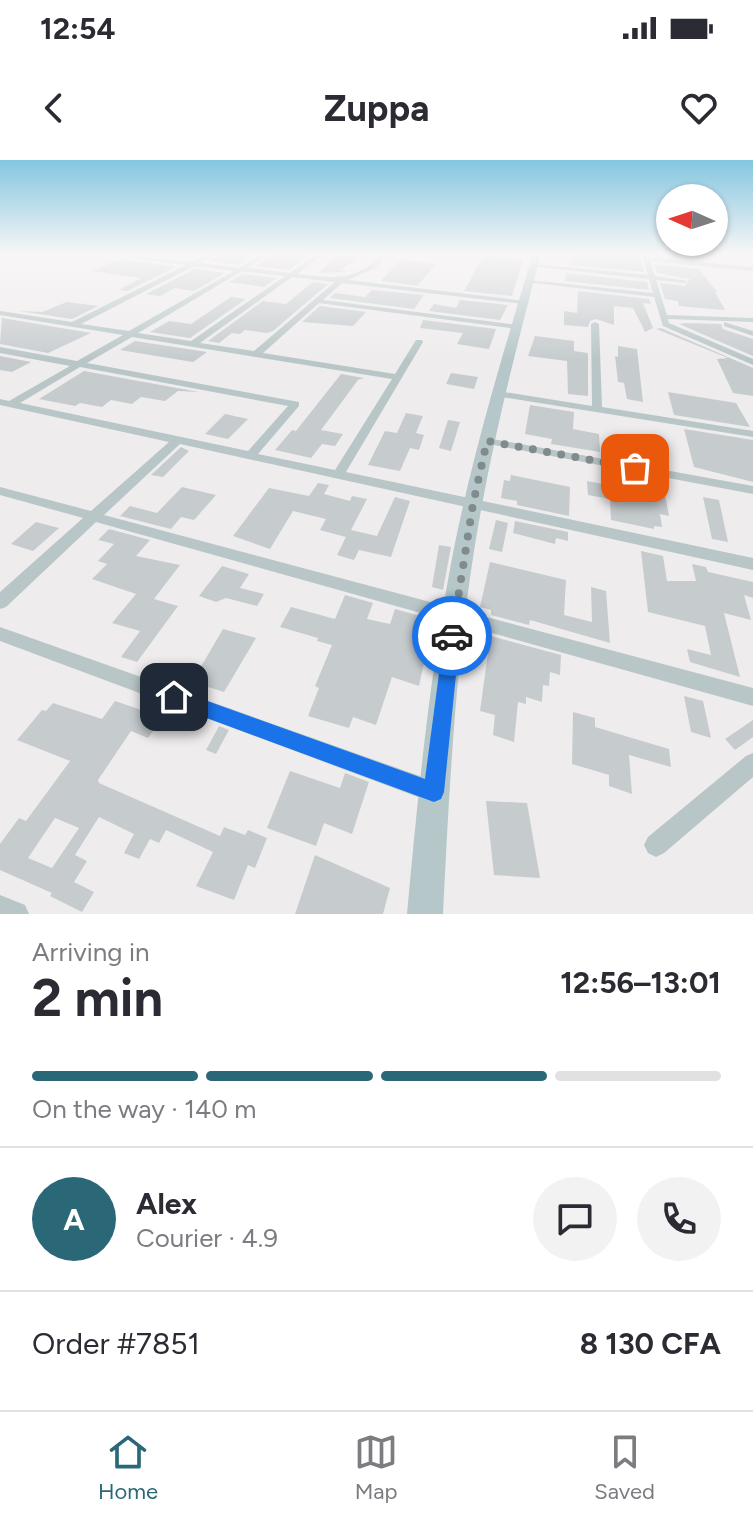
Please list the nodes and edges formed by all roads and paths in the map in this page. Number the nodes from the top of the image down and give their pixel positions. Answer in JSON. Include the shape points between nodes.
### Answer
{"nodes":[{"id":1,"x":143,"y":289,"type":"edge"},
{"id":2,"x":207,"y":289,"type":"edge"},
{"id":3,"x":271,"y":289,"type":"edge"},
{"id":4,"x":331,"y":289,"type":"edge"},
{"id":5,"x":527,"y":289,"type":"edge"},
{"id":6,"x":618,"y":289,"type":"edge"},
{"id":7,"x":655,"y":289,"type":"edge"},
{"id":8,"x":657,"y":295,"type":"junction"},
{"id":9,"x":317,"y":301,"type":"junction"},
{"id":10,"x":0,"y":313,"type":"edge"},
{"id":11,"x":664,"y":317,"type":"junction"},
{"id":12,"x":715,"y":319,"type":"junction"},
{"id":13,"x":753,"y":320,"type":"edge"},
{"id":14,"x":595,"y":324,"type":"dead end"},
{"id":15,"x":72,"y":325,"type":"junction"},
{"id":16,"x":517,"y":327,"type":"junction"},
{"id":17,"x":130,"y":334,"type":"junction"},
{"id":18,"x":753,"y":334,"type":"edge"},
{"id":19,"x":419,"y":342,"type":"dead end"},
{"id":20,"x":193,"y":344,"type":"junction"},
{"id":21,"x":0,"y":350,"type":"edge"},
{"id":22,"x":256,"y":354,"type":"junction"},
{"id":23,"x":753,"y":362,"type":"edge"},
{"id":24,"x":79,"y":364,"type":"junction"},
{"id":25,"x":398,"y":377,"type":"junction"},
{"id":26,"x":498,"y":394,"type":"junction"},
{"id":27,"x":6,"y":403,"type":"edge"},
{"id":28,"x":597,"y":410,"type":"junction"},
{"id":29,"x":753,"y":434,"type":"edge"},
{"id":30,"x":178,"y":440,"type":"junction"},
{"id":31,"x":487,"y":441,"type":"junction"},
{"id":32,"x":250,"y":456,"type":"junction"},
{"id":33,"x":338,"y":475,"type":"junction"},
{"id":34,"x":753,"y":490,"type":"edge"},
{"id":35,"x":0,"y":491,"type":"edge"},
{"id":36,"x":473,"y":504,"type":"junction"},
{"id":37,"x":94,"y":516,"type":"junction"},
{"id":38,"x":753,"y":564,"type":"edge"},
{"id":39,"x":0,"y":602,"type":"edge"},
{"id":40,"x":455,"y":615,"type":"junction"},
{"id":41,"x":0,"y":634,"type":"edge"},
{"id":42,"x":753,"y":697,"type":"edge"},
{"id":43,"x":753,"y":763,"type":"edge"},
{"id":44,"x":434,"y":792,"type":"junction"},
{"id":45,"x":656,"y":845,"type":"dead end"},
{"id":46,"x":0,"y":907,"type":"edge"},
{"id":47,"x":16,"y":914,"type":"edge"},
{"id":48,"x":425,"y":914,"type":"edge"}],
"edges":[{"from":1,"to":15,"type":"street"},
{"from":2,"to":17,"type":"street"},
{"from":3,"to":20,"type":"street"},
{"from":4,"to":9,"type":"street"},
{"from":5,"to":16,"type":"main road"},
{"from":6,"to":8,"type":"street"},
{"from":7,"to":8,"type":"street"},
{"from":8,"to":11,"type":"street"},
{"from":9,"to":16,"type":"street"},
{"from":9,"to":22,"type":"street"},
{"from":10,"to":15,"type":"street"},
{"from":11,"to":12,"type":"street"},
{"from":11,"to":23,"type":"street","via":[[666,324]]},
{"from":12,"to":13,"type":"street"},
{"from":12,"to":18,"type":"street"},
{"from":14,"to":28,"type":"street"},
{"from":15,"to":17,"type":"street"},
{"from":16,"to":26,"type":"main road"},
{"from":17,"to":20,"type":"street"},
{"from":17,"to":24,"type":"street"},
{"from":19,"to":25,"type":"street"},
{"from":20,"to":22,"type":"street"},
{"from":21,"to":24,"type":"street"},
{"from":22,"to":25,"type":"street"},
{"from":24,"to":27,"type":"street"},
{"from":24,"to":32,"type":"street","via":[[295,404]]},
{"from":25,"to":33,"type":"street"},
{"from":26,"to":28,"type":"street"},
{"from":26,"to":31,"type":"main road"},
{"from":27,"to":30,"type":"street"},
{"from":28,"to":29,"type":"street"},
{"from":30,"to":32,"type":"street"},
{"from":30,"to":37,"type":"street"},
{"from":31,"to":34,"type":"street"},
{"from":31,"to":36,"type":"main road"},
{"from":32,"to":33,"type":"street"},
{"from":33,"to":36,"type":"street"},
{"from":35,"to":37,"type":"street"},
{"from":36,"to":38,"type":"street"},
{"from":36,"to":40,"type":"main road"},
{"from":37,"to":39,"type":"street"},
{"from":37,"to":40,"type":"street"},
{"from":40,"to":42,"type":"street"},
{"from":40,"to":44,"type":"main road"},
{"from":41,"to":44,"type":"street"},
{"from":43,"to":45,"type":"street"},
{"from":44,"to":48,"type":"main road"},
{"from":46,"to":47,"type":"street"}]}
